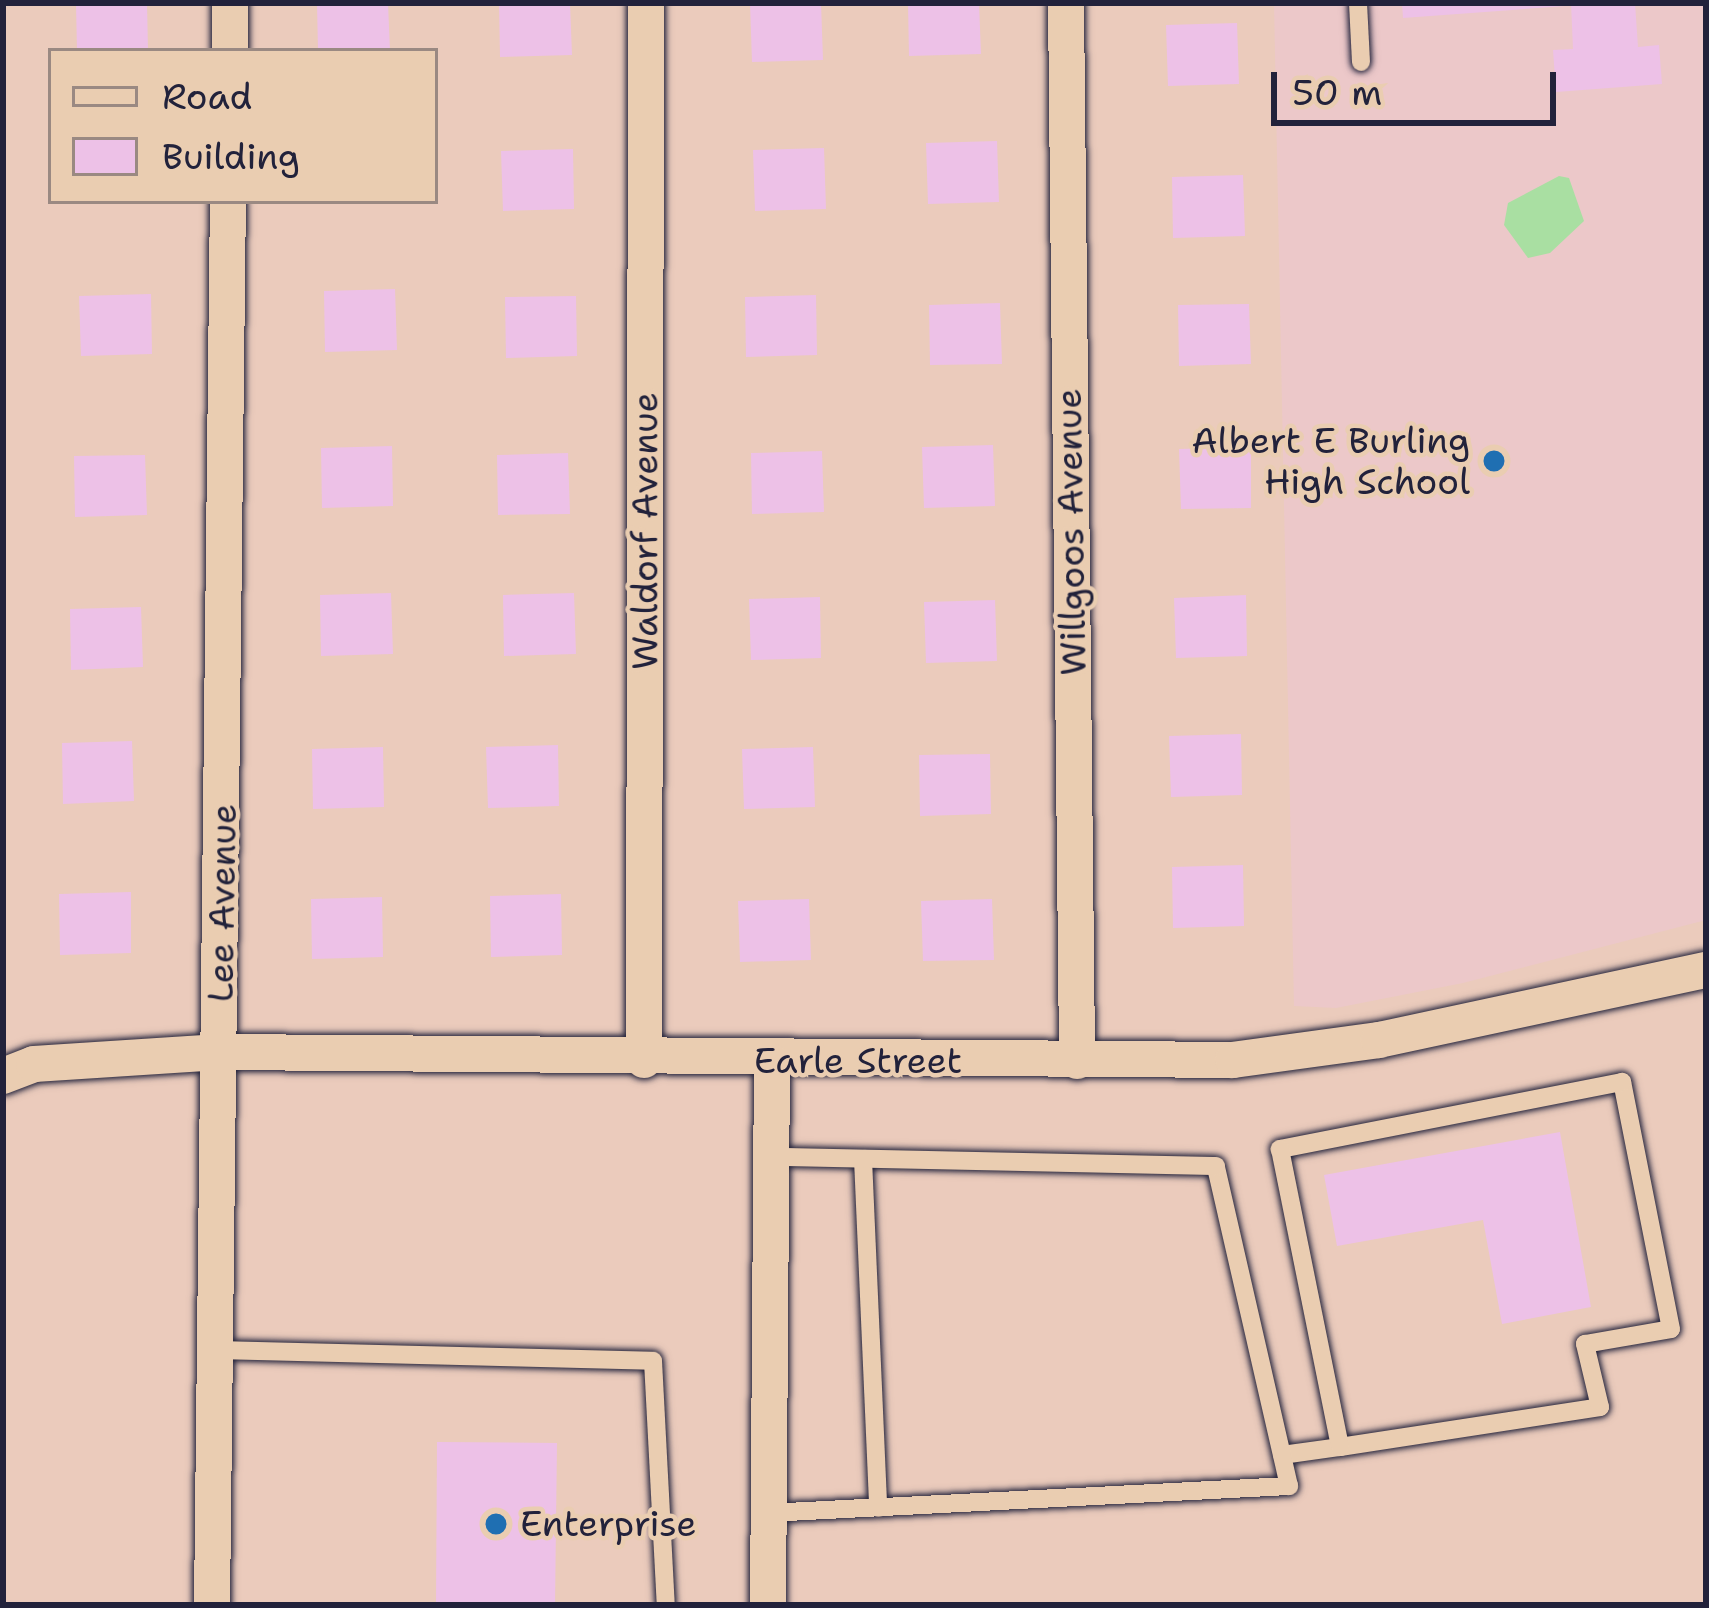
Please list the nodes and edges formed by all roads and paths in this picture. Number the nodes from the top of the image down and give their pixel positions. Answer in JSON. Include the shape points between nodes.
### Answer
{"nodes":[{"id":1,"x":230,"y":3,"type":"edge"},
{"id":2,"x":646,"y":3,"type":"edge"},
{"id":3,"x":1066,"y":3,"type":"edge"},
{"id":4,"x":1358,"y":3,"type":"edge"},
{"id":5,"x":230,"y":48,"type":"edge"},
{"id":6,"x":1361,"y":62,"type":"dead end"},
{"id":7,"x":228,"y":204,"type":"edge"},
{"id":8,"x":1706,"y":970,"type":"edge"},
{"id":9,"x":220,"y":1052,"type":"junction"},
{"id":10,"x":644,"y":1060,"type":"junction"},
{"id":11,"x":1077,"y":1060,"type":"junction"},
{"id":12,"x":772,"y":1062,"type":"junction"},
{"id":13,"x":3,"y":1076,"type":"edge"},
{"id":14,"x":771,"y":1157,"type":"junction"},
{"id":15,"x":862,"y":1159,"type":"junction"},
{"id":16,"x":216,"y":1350,"type":"junction"},
{"id":17,"x":1340,"y":1447,"type":"junction"},
{"id":18,"x":1282,"y":1455,"type":"junction"},
{"id":19,"x":878,"y":1508,"type":"junction"},
{"id":20,"x":768,"y":1514,"type":"junction"},
{"id":21,"x":212,"y":1605,"type":"edge"},
{"id":22,"x":666,"y":1605,"type":"edge"},
{"id":23,"x":768,"y":1605,"type":"edge"}],
"edges":[{"from":1,"to":5,"type":"street"},
{"from":2,"to":10,"type":"street","name":"Waldorf Avenue"},
{"from":3,"to":11,"type":"street","name":"Willgoos Avenue"},
{"from":4,"to":6,"type":"lane"},
{"from":7,"to":9,"type":"street","name":"Lee Avenue"},
{"from":8,"to":11,"type":"street","name":"Earle Street","via":[[1378,1040],[1233,1060]]},
{"from":9,"to":10,"type":"street","name":"Earle Street"},
{"from":9,"to":13,"type":"street","name":"Earle Street","via":[[34,1064]]},
{"from":9,"to":16,"type":"street","name":"Lee Avenue"},
{"from":10,"to":12,"type":"street","name":"Earle Street"},
{"from":11,"to":12,"type":"street","name":"Earle Street"},
{"from":12,"to":14,"type":"street"},
{"from":14,"to":15,"type":"lane"},
{"from":14,"to":20,"type":"street"},
{"from":15,"to":18,"type":"lane","via":[[1216,1166]]},
{"from":15,"to":19,"type":"lane"},
{"from":16,"to":21,"type":"street","name":"Lee Avenue"},
{"from":16,"to":22,"type":"lane","via":[[653,1361]]},
{"from":17,"to":17,"type":"lane","via":[[1600,1407],[1585,1344],[1671,1329],[1622,1082],[1280,1149]]},
{"from":17,"to":18,"type":"lane"},
{"from":18,"to":19,"type":"lane","via":[[1289,1486]]},
{"from":19,"to":20,"type":"lane"},
{"from":20,"to":23,"type":"street"}]}
